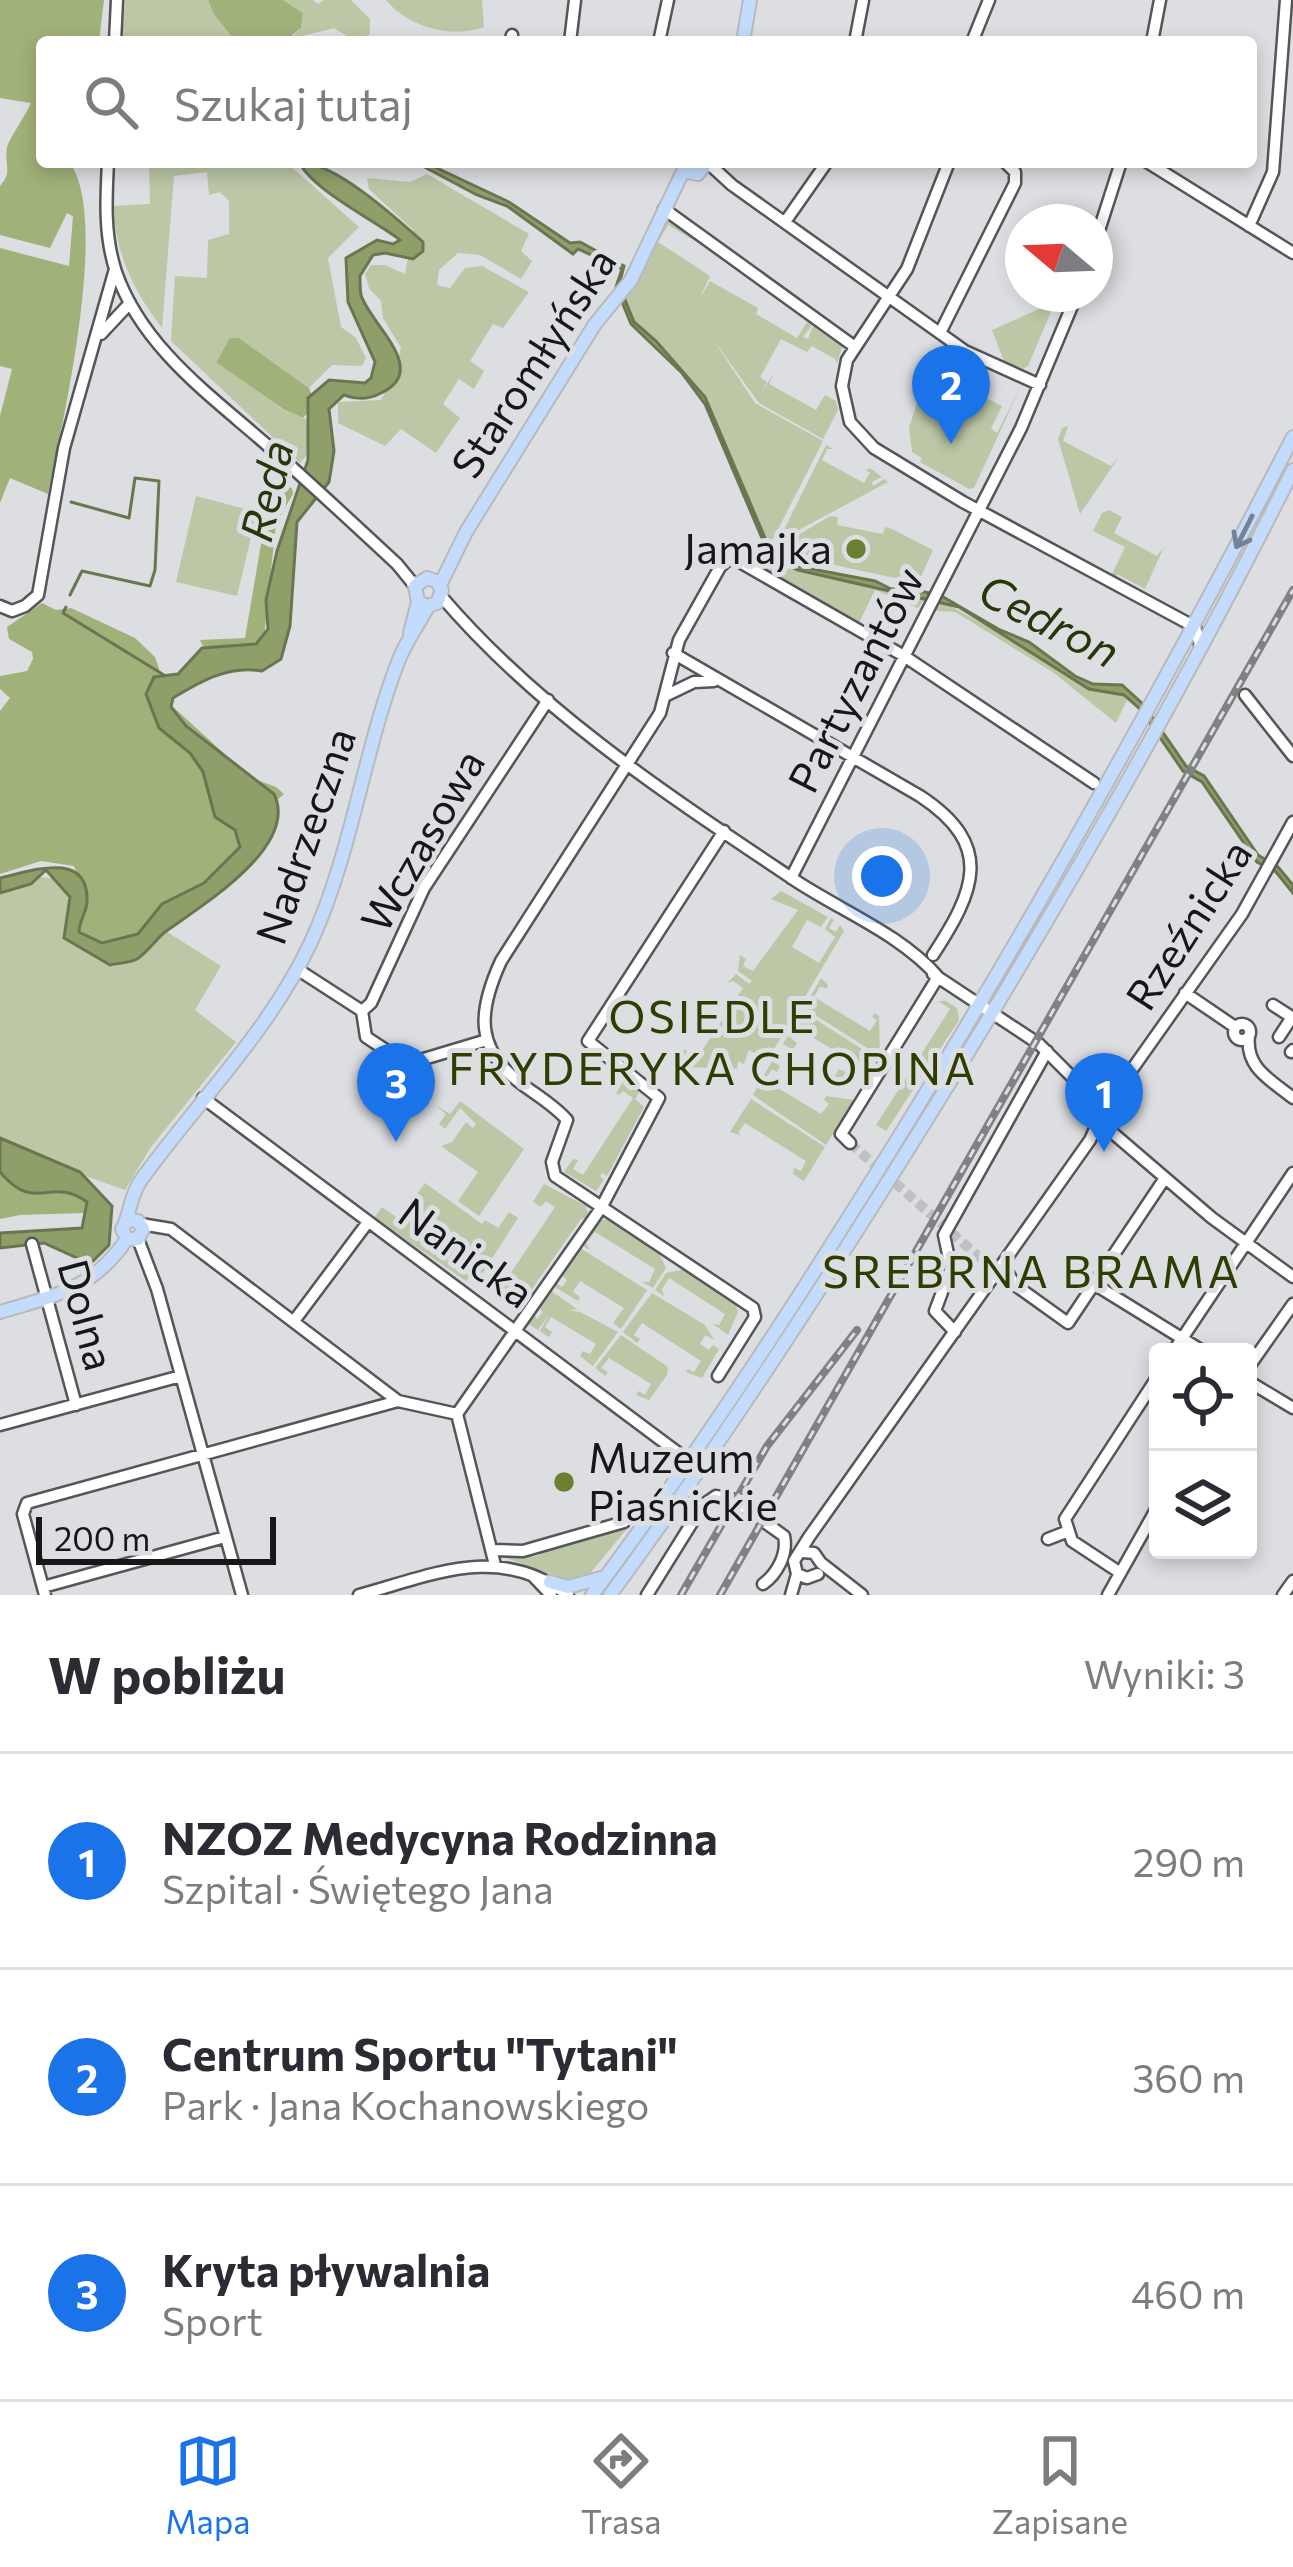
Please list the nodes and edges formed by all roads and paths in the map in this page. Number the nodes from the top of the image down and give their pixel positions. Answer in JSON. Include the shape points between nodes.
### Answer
{"nodes":[{"id":1,"x":117,"y":0,"type":"edge"},
{"id":2,"x":574,"y":0,"type":"edge"},
{"id":3,"x":668,"y":0,"type":"edge"},
{"id":4,"x":751,"y":0,"type":"edge"},
{"id":5,"x":863,"y":0,"type":"edge"},
{"id":6,"x":989,"y":0,"type":"edge"},
{"id":7,"x":1160,"y":0,"type":"edge"},
{"id":8,"x":1286,"y":0,"type":"edge"},
{"id":9,"x":115,"y":36,"type":"edge"},
{"id":10,"x":571,"y":36,"type":"edge"},
{"id":11,"x":660,"y":36,"type":"edge"},
{"id":12,"x":744,"y":36,"type":"edge"},
{"id":13,"x":857,"y":36,"type":"edge"},
{"id":14,"x":974,"y":36,"type":"edge"},
{"id":15,"x":1153,"y":36,"type":"edge"},
{"id":16,"x":108,"y":168,"type":"edge"},
{"id":17,"x":692,"y":168,"type":"edge"},
{"id":18,"x":697,"y":168,"type":"edge"},
{"id":19,"x":822,"y":168,"type":"edge"},
{"id":20,"x":947,"y":168,"type":"edge"},
{"id":21,"x":1011,"y":168,"type":"edge"},
{"id":22,"x":1119,"y":168,"type":"edge"},
{"id":23,"x":1157,"y":168,"type":"edge"},
{"id":24,"x":1108,"y":204,"type":"edge"},
{"id":25,"x":664,"y":209,"type":"junction"},
{"id":26,"x":785,"y":222,"type":"junction"},
{"id":27,"x":1249,"y":226,"type":"junction"},
{"id":28,"x":1293,"y":253,"type":"edge"},
{"id":29,"x":115,"y":269,"type":"junction"},
{"id":30,"x":889,"y":299,"type":"junction"},
{"id":31,"x":130,"y":304,"type":"junction"},
{"id":32,"x":106,"y":305,"type":"junction"},
{"id":33,"x":1070,"y":312,"type":"edge"},
{"id":34,"x":940,"y":333,"type":"junction"},
{"id":35,"x":93,"y":347,"type":"junction"},
{"id":36,"x":855,"y":347,"type":"junction"},
{"id":37,"x":1040,"y":385,"type":"junction"},
{"id":38,"x":1293,"y":437,"type":"edge"},
{"id":39,"x":1293,"y":470,"type":"edge"},
{"id":40,"x":978,"y":511,"type":"junction"},
{"id":41,"x":429,"y":592,"type":"junction"},
{"id":42,"x":0,"y":606,"type":"edge"},
{"id":43,"x":1195,"y":627,"type":"junction"},
{"id":44,"x":1202,"y":648,"type":"junction"},
{"id":45,"x":674,"y":653,"type":"junction"},
{"id":46,"x":904,"y":656,"type":"junction"},
{"id":47,"x":720,"y":681,"type":"junction"},
{"id":48,"x":667,"y":695,"type":"junction"},
{"id":49,"x":1246,"y":695,"type":"dead end"},
{"id":50,"x":548,"y":700,"type":"junction"},
{"id":51,"x":1293,"y":756,"type":"edge"},
{"id":52,"x":853,"y":758,"type":"junction"},
{"id":53,"x":629,"y":766,"type":"junction"},
{"id":54,"x":1094,"y":783,"type":"dead end"},
{"id":55,"x":1293,"y":822,"type":"edge"},
{"id":56,"x":724,"y":831,"type":"junction"},
{"id":57,"x":791,"y":878,"type":"junction"},
{"id":58,"x":933,"y":955,"type":"dead end"},
{"id":59,"x":297,"y":969,"type":"junction"},
{"id":60,"x":938,"y":976,"type":"junction"},
{"id":61,"x":1185,"y":993,"type":"junction"},
{"id":62,"x":1273,"y":1005,"type":"dead end"},
{"id":63,"x":986,"y":1009,"type":"junction"},
{"id":64,"x":362,"y":1011,"type":"junction"},
{"id":65,"x":1293,"y":1018,"type":"edge"},
{"id":66,"x":1279,"y":1037,"type":"dead end"},
{"id":67,"x":487,"y":1040,"type":"junction"},
{"id":68,"x":1047,"y":1051,"type":"junction"},
{"id":69,"x":203,"y":1098,"type":"junction"},
{"id":70,"x":1293,"y":1098,"type":"edge"},
{"id":71,"x":1104,"y":1108,"type":"junction"},
{"id":72,"x":1100,"y":1123,"type":"junction"},
{"id":73,"x":850,"y":1143,"type":"dead end"},
{"id":74,"x":1293,"y":1173,"type":"edge"},
{"id":75,"x":1165,"y":1178,"type":"junction"},
{"id":76,"x":601,"y":1208,"type":"junction"},
{"id":77,"x":368,"y":1222,"type":"junction"},
{"id":78,"x":134,"y":1230,"type":"junction"},
{"id":79,"x":1246,"y":1242,"type":"junction"},
{"id":80,"x":32,"y":1244,"type":"dead end"},
{"id":81,"x":995,"y":1271,"type":"junction"},
{"id":82,"x":1293,"y":1276,"type":"edge"},
{"id":83,"x":1094,"y":1284,"type":"junction"},
{"id":84,"x":46,"y":1298,"type":"junction"},
{"id":85,"x":1293,"y":1304,"type":"edge"},
{"id":86,"x":0,"y":1312,"type":"edge"},
{"id":87,"x":294,"y":1322,"type":"junction"},
{"id":88,"x":516,"y":1330,"type":"junction"},
{"id":89,"x":955,"y":1332,"type":"junction"},
{"id":90,"x":1182,"y":1338,"type":"junction"},
{"id":91,"x":1179,"y":1343,"type":"edge"},
{"id":92,"x":1190,"y":1343,"type":"edge"},
{"id":93,"x":1257,"y":1355,"type":"edge"},
{"id":94,"x":182,"y":1376,"type":"junction"},
{"id":95,"x":718,"y":1376,"type":"dead end"},
{"id":96,"x":1257,"y":1386,"type":"edge"},
{"id":97,"x":1149,"y":1389,"type":"edge"},
{"id":98,"x":398,"y":1401,"type":"junction"},
{"id":99,"x":76,"y":1405,"type":"junction"},
{"id":100,"x":1293,"y":1408,"type":"edge"},
{"id":101,"x":457,"y":1414,"type":"junction"},
{"id":102,"x":0,"y":1425,"type":"edge"},
{"id":103,"x":204,"y":1455,"type":"junction"},
{"id":104,"x":688,"y":1461,"type":"junction"},
{"id":105,"x":1149,"y":1521,"type":"edge"},
{"id":106,"x":624,"y":1522,"type":"dead end"},
{"id":107,"x":1066,"y":1532,"type":"junction"},
{"id":108,"x":225,"y":1537,"type":"junction"},
{"id":109,"x":1048,"y":1539,"type":"dead end"},
{"id":110,"x":494,"y":1550,"type":"junction"},
{"id":111,"x":495,"y":1565,"type":"junction"},
{"id":112,"x":810,"y":1566,"type":"junction"},
{"id":113,"x":1119,"y":1572,"type":"junction"},
{"id":114,"x":606,"y":1577,"type":"junction"},
{"id":115,"x":1293,"y":1581,"type":"edge"},
{"id":116,"x":550,"y":1588,"type":"edge"},
{"id":117,"x":759,"y":1590,"type":"edge"},
{"id":118,"x":44,"y":1591,"type":"edge"},
{"id":119,"x":242,"y":1595,"type":"edge"},
{"id":120,"x":358,"y":1595,"type":"edge"},
{"id":121,"x":568,"y":1595,"type":"edge"},
{"id":122,"x":592,"y":1595,"type":"edge"},
{"id":123,"x":610,"y":1595,"type":"edge"},
{"id":124,"x":647,"y":1595,"type":"edge"},
{"id":125,"x":795,"y":1595,"type":"edge"},
{"id":126,"x":862,"y":1595,"type":"edge"},
{"id":127,"x":1108,"y":1595,"type":"edge"},
{"id":128,"x":1282,"y":1595,"type":"edge"}],
"edges":[{"from":1,"to":9,"type":"street"},
{"from":2,"to":10,"type":"street"},
{"from":3,"to":11,"type":"street"},
{"from":4,"to":12,"type":"main road"},
{"from":5,"to":13,"type":"street"},
{"from":6,"to":14,"type":"street"},
{"from":7,"to":15,"type":"street"},
{"from":8,"to":27,"type":"street","via":[[1273,172]]},
{"from":16,"to":29,"type":"street"},
{"from":17,"to":25,"type":"main road","name":"Staromłyńska"},
{"from":18,"to":26,"type":"street"},
{"from":19,"to":26,"type":"street"},
{"from":20,"to":30,"type":"street"},
{"from":21,"to":34,"type":"street","via":[[1015,183]]},
{"from":22,"to":24,"type":"street"},
{"from":23,"to":27,"type":"street"},
{"from":25,"to":36,"type":"street"},
{"from":25,"to":41,"type":"main road","name":"Staromłyńska","via":[[631,280]]},
{"from":26,"to":30,"type":"street"},
{"from":27,"to":28,"type":"street"},
{"from":29,"to":31,"type":"street"},
{"from":29,"to":32,"type":"street"},
{"from":30,"to":34,"type":"street"},
{"from":30,"to":36,"type":"street"},
{"from":31,"to":32,"type":"street"},
{"from":31,"to":35,"type":"street"},
{"from":31,"to":41,"type":"street","via":[[176,364]]},
{"from":32,"to":35,"type":"street"},
{"from":33,"to":37,"type":"street","name":"Partyzantów"},
{"from":34,"to":37,"type":"street"},
{"from":35,"to":42,"type":"street","via":[[64,448],[38,595],[12,611]]},
{"from":36,"to":40,"type":"street","via":[[842,386],[857,432]]},
{"from":37,"to":40,"type":"street","name":"Partyzantów"},
{"from":38,"to":43,"type":"main road","one_way":true},
{"from":39,"to":44,"type":"main road"},
{"from":40,"to":43,"type":"street"},
{"from":40,"to":46,"type":"street","name":"Partyzantów"},
{"from":41,"to":50,"type":"street"},
{"from":41,"to":59,"type":"main road","name":"Nadrzeczna","via":[[398,661],[326,904]]},
{"from":43,"to":44,"type":"street"},
{"from":43,"to":63,"type":"main road"},
{"from":44,"to":63,"type":"main road"},
{"from":45,"to":46,"type":"street","via":[[720,567],[733,560]]},
{"from":45,"to":47,"type":"street"},
{"from":45,"to":48,"type":"street"},
{"from":46,"to":52,"type":"street","name":"Partyzantów"},
{"from":46,"to":54,"type":"street"},
{"from":47,"to":48,"type":"street"},
{"from":47,"to":52,"type":"street"},
{"from":48,"to":53,"type":"street"},
{"from":49,"to":51,"type":"street"},
{"from":50,"to":53,"type":"street"},
{"from":50,"to":64,"type":"street","name":"Wczasowa","via":[[424,888],[378,993]]},
{"from":52,"to":57,"type":"street","name":"Partyzantów"},
{"from":52,"to":58,"type":"street","via":[[932,803],[964,840],[968,893]]},
{"from":53,"to":56,"type":"street"},
{"from":53,"to":67,"type":"street","via":[[501,961],[482,1018]]},
{"from":55,"to":61,"type":"street","name":"Rzeźnicka","via":[[1242,914]]},
{"from":56,"to":57,"type":"street"},
{"from":56,"to":76,"type":"street","via":[[588,1041],[659,1098]]},
{"from":57,"to":60,"type":"street"},
{"from":59,"to":64,"type":"street"},
{"from":59,"to":69,"type":"main road","name":"Nadrzeczna"},
{"from":60,"to":63,"type":"street"},
{"from":60,"to":73,"type":"street","via":[[841,1134]]},
{"from":61,"to":70,"type":"street","via":[[1235,1027],[1237,1038],[1250,1036],[1252,1063]]},
{"from":61,"to":71,"type":"street","name":"Rzeźnicka"},
{"from":62,"to":65,"type":"street"},
{"from":63,"to":68,"type":"street"},
{"from":63,"to":104,"type":"main road"},
{"from":63,"to":123,"type":"main road","via":[[760,1381]]},
{"from":64,"to":67,"type":"street","via":[[366,1037],[407,1064]]},
{"from":65,"to":66,"type":"street"},
{"from":67,"to":76,"type":"street","via":[[507,1073],[567,1120],[555,1176]]},
{"from":68,"to":71,"type":"street"},
{"from":68,"to":89,"type":"street","via":[[944,1234],[951,1268],[935,1311]]},
{"from":69,"to":77,"type":"street","name":"Nanicka"},
{"from":69,"to":78,"type":"main road","name":"Nadrzeczna","via":[[130,1196]]},
{"from":71,"to":72,"type":"street","name":"Rzeźnicka"},
{"from":72,"to":75,"type":"street"},
{"from":72,"to":81,"type":"street","name":"Rzeźnicka"},
{"from":74,"to":79,"type":"street"},
{"from":75,"to":79,"type":"street"},
{"from":75,"to":83,"type":"street"},
{"from":76,"to":88,"type":"street"},
{"from":76,"to":95,"type":"street","via":[[753,1308]]},
{"from":77,"to":87,"type":"street"},
{"from":77,"to":88,"type":"street","name":"Nanicka"},
{"from":78,"to":84,"type":"main road","via":[[96,1276]]},
{"from":78,"to":87,"type":"street","via":[[172,1230]]},
{"from":78,"to":94,"type":"street"},
{"from":79,"to":82,"type":"street"},
{"from":79,"to":90,"type":"street"},
{"from":80,"to":84,"type":"street","name":"Dolna"},
{"from":81,"to":83,"type":"street","via":[[1068,1323]]},
{"from":81,"to":89,"type":"street","name":"Rzeźnicka"},
{"from":83,"to":90,"type":"street"},
{"from":84,"to":86,"type":"main road"},
{"from":84,"to":99,"type":"street","name":"Dolna"},
{"from":85,"to":93,"type":"street"},
{"from":87,"to":98,"type":"street"},
{"from":88,"to":101,"type":"street"},
{"from":88,"to":104,"type":"street","name":"Nanicka"},
{"from":89,"to":112,"type":"street","name":"Rzeźnicka","via":[[816,1529]]},
{"from":90,"to":91,"type":"street"},
{"from":90,"to":92,"type":"street"},
{"from":94,"to":99,"type":"street"},
{"from":94,"to":103,"type":"street"},
{"from":96,"to":100,"type":"street"},
{"from":97,"to":107,"type":"street","via":[[1066,1513]]},
{"from":98,"to":101,"type":"street"},
{"from":98,"to":103,"type":"street"},
{"from":99,"to":102,"type":"street"},
{"from":101,"to":110,"type":"street"},
{"from":103,"to":108,"type":"street"},
{"from":103,"to":118,"type":"street","via":[[27,1503],[23,1514]]},
{"from":104,"to":114,"type":"main road"},
{"from":105,"to":113,"type":"street"},
{"from":106,"to":110,"type":"street","via":[[523,1551]]},
{"from":107,"to":109,"type":"street"},
{"from":107,"to":113,"type":"street"},
{"from":108,"to":118,"type":"street"},
{"from":108,"to":119,"type":"street"},
{"from":110,"to":111,"type":"street"},
{"from":111,"to":116,"type":"street"},
{"from":111,"to":120,"type":"street"},
{"from":112,"to":125,"type":"street","name":"Rzeźnicka"},
{"from":112,"to":126,"type":"street"},
{"from":113,"to":127,"type":"street"},
{"from":114,"to":116,"type":"main road"},
{"from":114,"to":122,"type":"main road"},
{"from":115,"to":128,"type":"street"},
{"from":116,"to":121,"type":"street"},
{"from":117,"to":124,"type":"street","via":[[773,1576],[784,1536],[716,1496]]}]}
